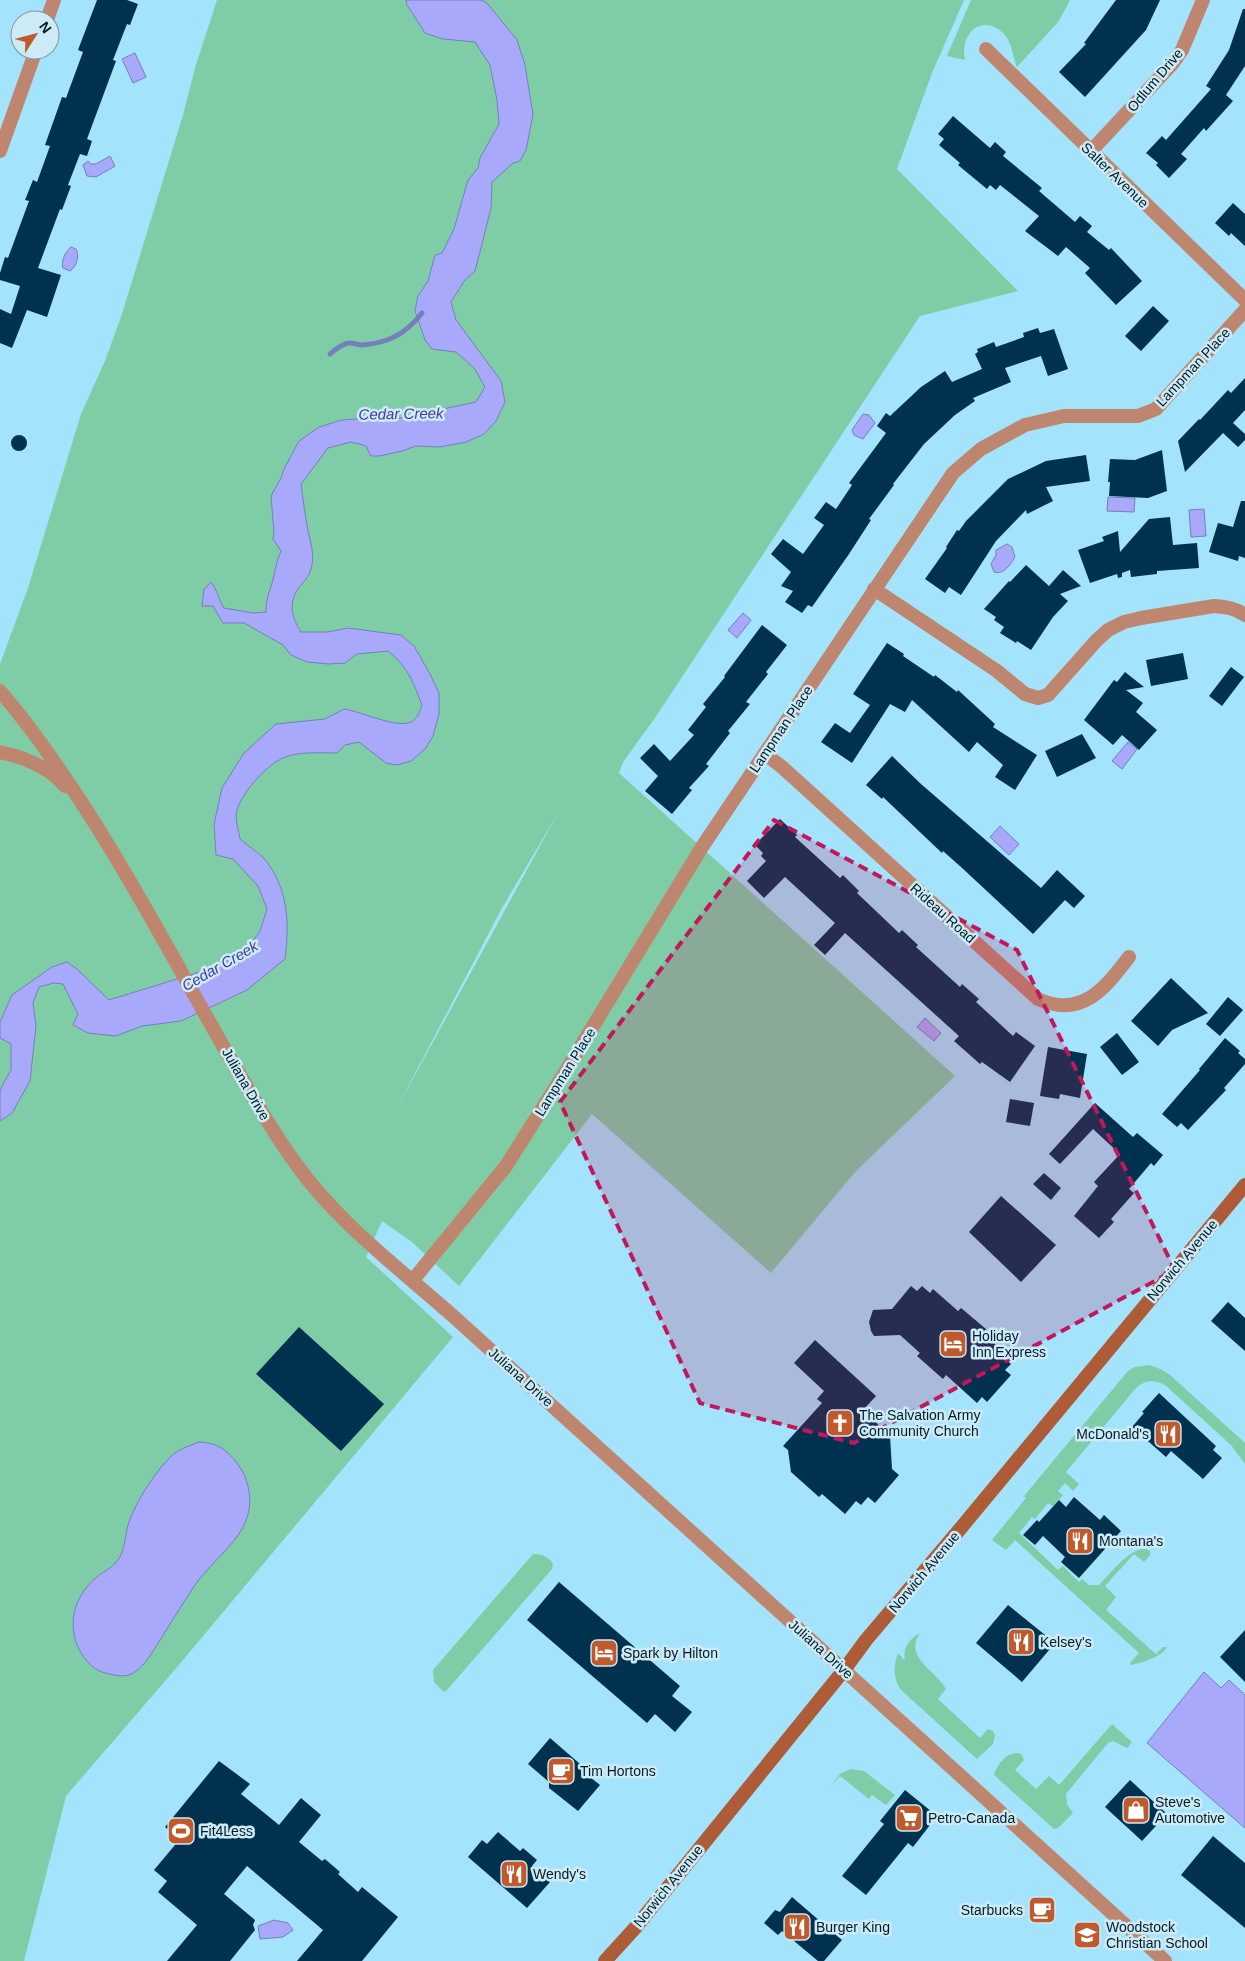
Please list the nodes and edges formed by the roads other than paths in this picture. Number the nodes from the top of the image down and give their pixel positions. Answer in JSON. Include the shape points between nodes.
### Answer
{"nodes":[{"id":1,"x":1203,"y":0,"type":"edge"},
{"id":2,"x":986,"y":49,"type":"dead end"},
{"id":3,"x":32,"y":60,"type":"edge"},
{"id":4,"x":0,"y":151,"type":"edge"},
{"id":5,"x":1092,"y":151,"type":"junction"},
{"id":6,"x":1245,"y":300,"type":"edge"},
{"id":7,"x":1245,"y":310,"type":"edge"},
{"id":8,"x":874,"y":589,"type":"junction"},
{"id":9,"x":1245,"y":616,"type":"edge"},
{"id":10,"x":0,"y":691,"type":"edge"},
{"id":11,"x":0,"y":752,"type":"edge"},
{"id":12,"x":765,"y":754,"type":"junction"},
{"id":13,"x":89,"y":814,"type":"junction"},
{"id":14,"x":1129,"y":957,"type":"dead end"},
{"id":15,"x":1245,"y":1185,"type":"edge"},
{"id":16,"x":413,"y":1280,"type":"junction"},
{"id":17,"x":844,"y":1670,"type":"junction"},
{"id":18,"x":605,"y":1961,"type":"edge"},
{"id":19,"x":1165,"y":1961,"type":"edge"}],
"edges":[{"from":1,"to":5,"type":"street","name":"Odlum Drive","via":[[1182,50],[1173,63]]},
{"from":2,"to":5,"type":"street","name":"Salter Avenue"},
{"from":3,"to":4,"type":"street"},
{"from":5,"to":6,"type":"street","name":"Salter Avenue"},
{"from":7,"to":8,"type":"street","name":"Lampman Place","via":[[1156,409],[1138,416],[1085,415],[1039,421],[1016,429],[974,454],[948,479]]},
{"from":8,"to":9,"type":"street","via":[[1025,694],[1038,698],[1048,695],[1108,630],[1124,622],[1214,606],[1227,607]]},
{"from":8,"to":12,"type":"street","name":"Lampman Place"},
{"from":10,"to":13,"type":"street","name":"Juliana Drive","via":[[41,742]]},
{"from":11,"to":13,"type":"street","via":[[42,768],[62,782]]},
{"from":12,"to":14,"type":"street","name":"Rideau Road","via":[[1038,999],[1063,1005],[1088,999],[1104,988]]},
{"from":12,"to":16,"type":"street","name":"Lampman Place","via":[[702,847],[506,1166]]},
{"from":13,"to":16,"type":"street","name":"Juliana Drive","via":[[125,871],[277,1138],[341,1216]]},
{"from":15,"to":17,"type":"main road","name":"Norwich Avenue"},
{"from":16,"to":17,"type":"street","name":"Juliana Drive"},
{"from":17,"to":18,"type":"main road","name":"Norwich Avenue"},
{"from":17,"to":19,"type":"street","name":"Juliana Drive"}]}
